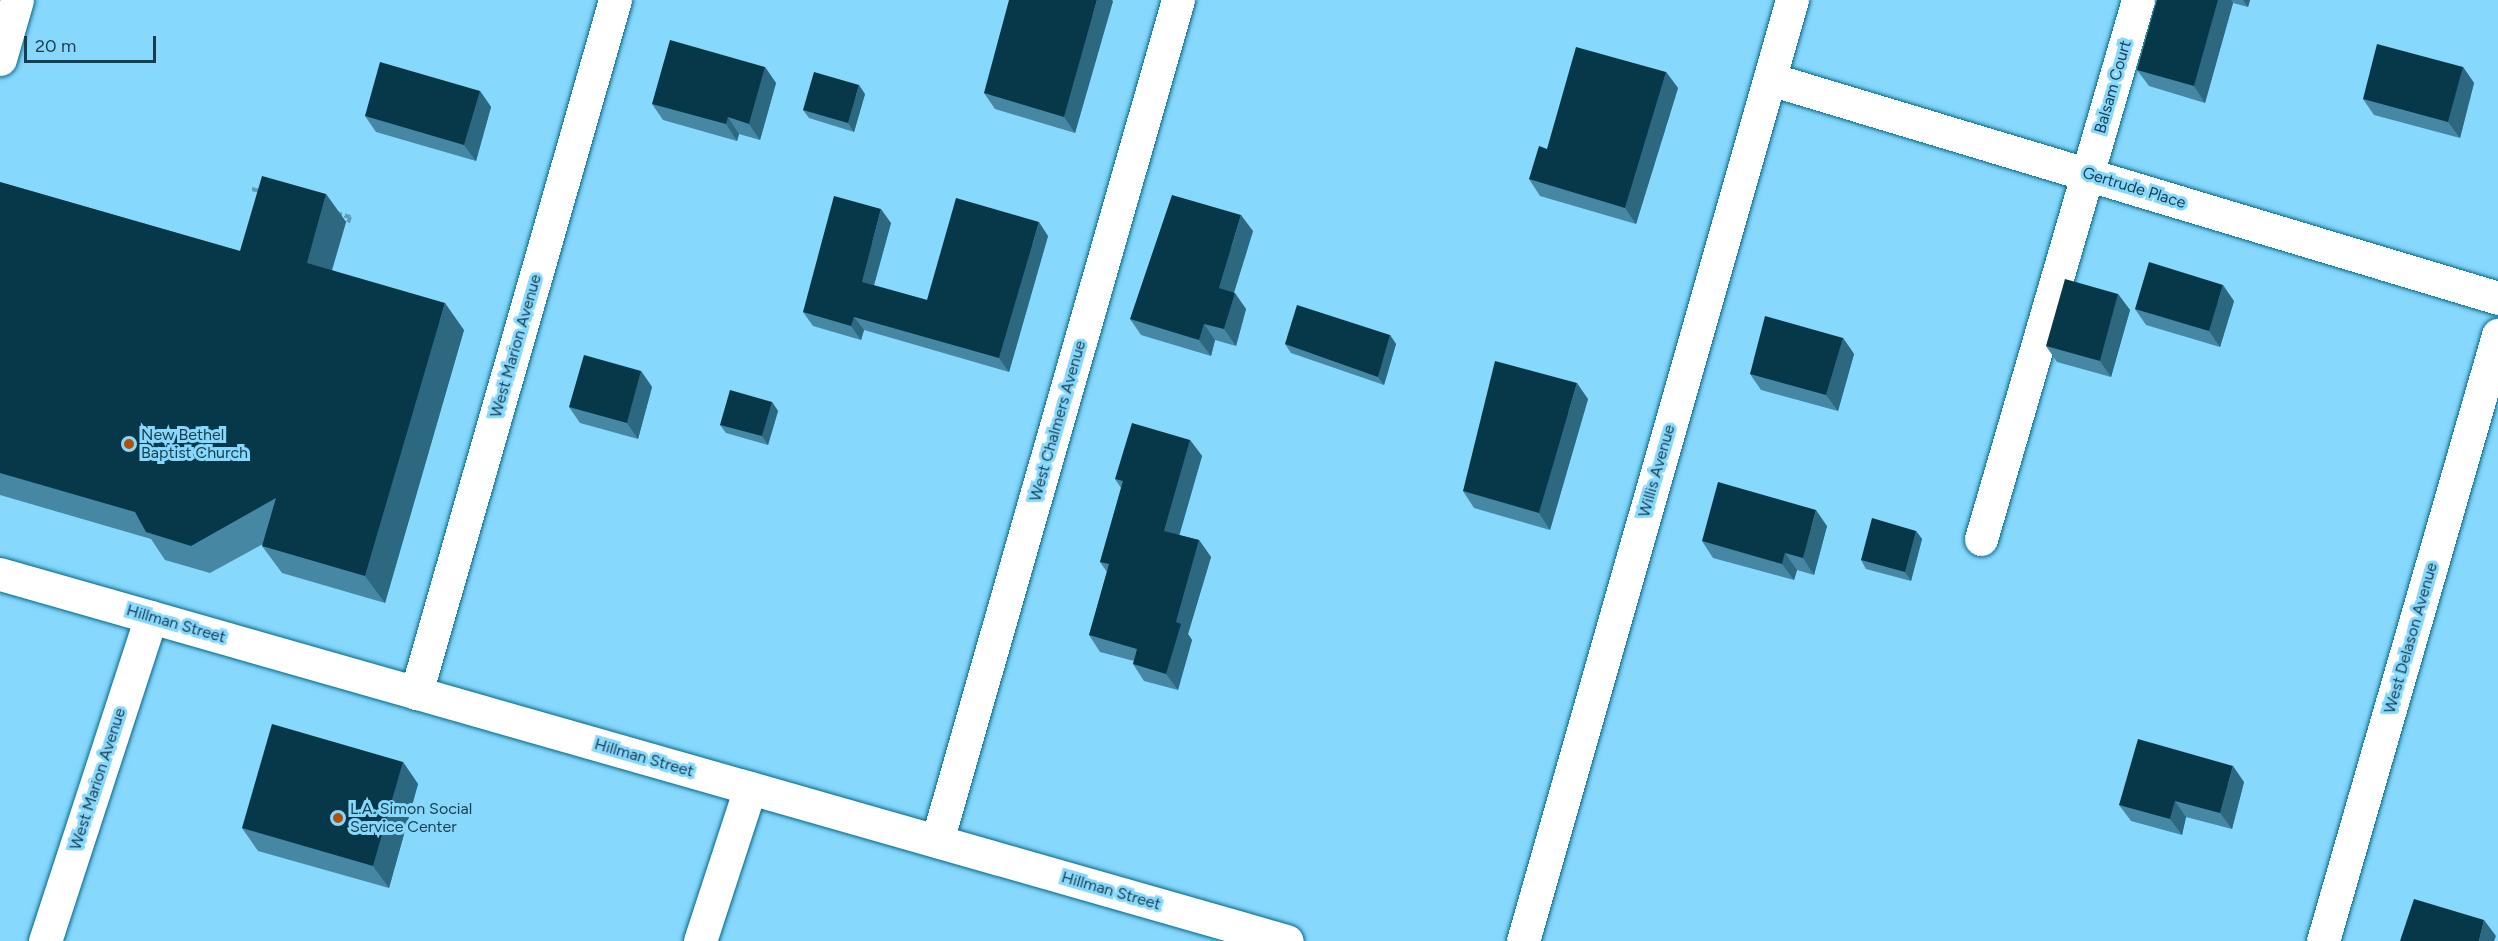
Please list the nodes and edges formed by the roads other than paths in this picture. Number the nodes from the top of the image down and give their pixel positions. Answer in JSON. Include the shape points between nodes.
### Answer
{"nodes":[{"id":1,"x":17,"y":0,"type":"edge"},
{"id":2,"x":615,"y":0,"type":"edge"},
{"id":3,"x":1178,"y":0,"type":"edge"},
{"id":4,"x":1792,"y":0,"type":"edge"},
{"id":5,"x":2138,"y":0,"type":"edge"},
{"id":6,"x":0,"y":59,"type":"edge"},
{"id":7,"x":1770,"y":79,"type":"junction"},
{"id":8,"x":2088,"y":174,"type":"junction"},
{"id":9,"x":2498,"y":298,"type":"edge"},
{"id":10,"x":2498,"y":335,"type":"edge"},
{"id":11,"x":1981,"y":539,"type":"dead end"},
{"id":12,"x":0,"y":574,"type":"edge"},
{"id":13,"x":151,"y":617,"type":"junction"},
{"id":14,"x":416,"y":693,"type":"junction"},
{"id":15,"x":750,"y":788,"type":"junction"},
{"id":16,"x":937,"y":841,"type":"junction"},
{"id":17,"x":45,"y":941,"type":"edge"},
{"id":18,"x":700,"y":941,"type":"edge"},
{"id":19,"x":1287,"y":941,"type":"edge"},
{"id":20,"x":1523,"y":941,"type":"edge"},
{"id":21,"x":2323,"y":941,"type":"edge"}],
"edges":[{"from":1,"to":6,"type":"street"},
{"from":2,"to":14,"type":"street","name":"West Marion Avenue"},
{"from":3,"to":16,"type":"street","name":"West Chalmers Avenue"},
{"from":4,"to":7,"type":"street","name":"Willis Avenue"},
{"from":5,"to":8,"type":"street","name":"Balsam Court"},
{"from":7,"to":8,"type":"street","name":"Gertrude Place"},
{"from":7,"to":20,"type":"street","name":"Willis Avenue"},
{"from":8,"to":9,"type":"street","name":"Gertrude Place"},
{"from":8,"to":11,"type":"street","name":"Balsam Court"},
{"from":10,"to":21,"type":"street","name":"West Delason Avenue"},
{"from":12,"to":13,"type":"street","name":"Hillman Street"},
{"from":13,"to":14,"type":"street","name":"Hillman Street"},
{"from":13,"to":17,"type":"street","name":"West Marion Avenue"},
{"from":14,"to":15,"type":"street","name":"Hillman Street"},
{"from":15,"to":16,"type":"street","name":"Hillman Street"},
{"from":15,"to":18,"type":"street"},
{"from":16,"to":19,"type":"street","name":"Hillman Street"}]}
